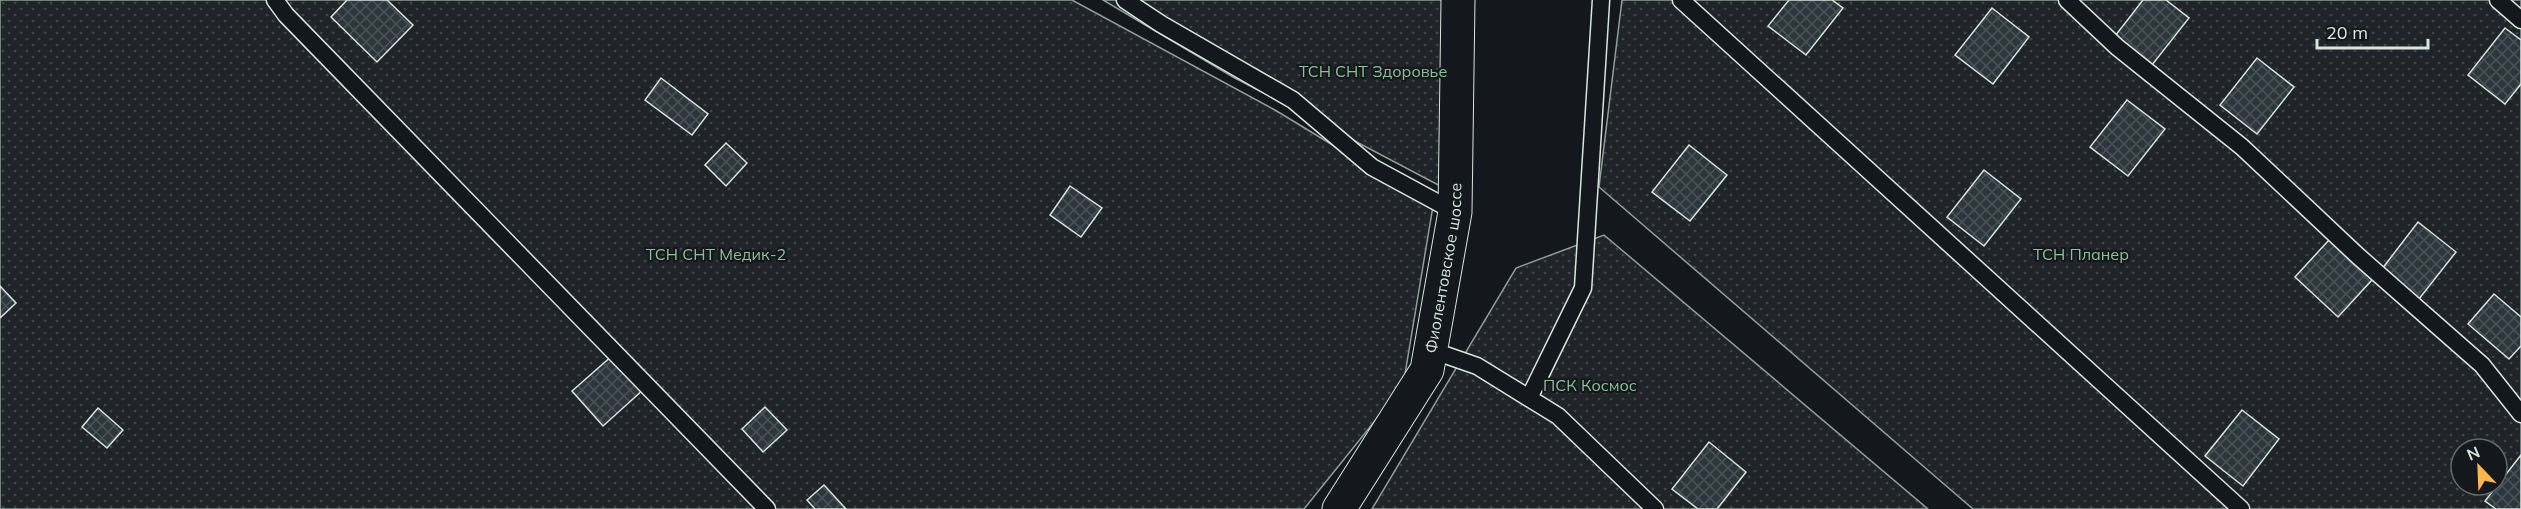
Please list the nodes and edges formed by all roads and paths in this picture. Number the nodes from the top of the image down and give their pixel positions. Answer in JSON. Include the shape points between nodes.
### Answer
{"nodes":[{"id":1,"x":275,"y":0,"type":"edge"},
{"id":2,"x":1125,"y":0,"type":"edge"},
{"id":3,"x":1458,"y":0,"type":"edge"},
{"id":4,"x":1601,"y":0,"type":"edge"},
{"id":5,"x":1682,"y":0,"type":"edge"},
{"id":6,"x":2067,"y":0,"type":"edge"},
{"id":7,"x":2498,"y":0,"type":"edge"},
{"id":8,"x":2521,"y":20,"type":"edge"},
{"id":9,"x":1455,"y":212,"type":"junction"},
{"id":10,"x":1431,"y":350,"type":"junction"},
{"id":11,"x":1529,"y":398,"type":"junction"},
{"id":12,"x":2521,"y":414,"type":"edge"},
{"id":13,"x":766,"y":509,"type":"edge"},
{"id":14,"x":1339,"y":509,"type":"edge"},
{"id":15,"x":1655,"y":509,"type":"edge"},
{"id":16,"x":2241,"y":509,"type":"edge"}],
"edges":[{"from":1,"to":13,"type":"lane"},
{"from":2,"to":9,"type":"lane","via":[[1293,100],[1372,167]]},
{"from":3,"to":9,"type":"main road","name":"Фиолентовское шоссе"},
{"from":4,"to":11,"type":"lane","via":[[1583,288]]},
{"from":5,"to":16,"type":"lane"},
{"from":6,"to":12,"type":"lane","via":[[2117,47],[2242,147],[2482,365]]},
{"from":7,"to":8,"type":"lane"},
{"from":9,"to":10,"type":"main road","name":"Фиолентовское шоссе"},
{"from":10,"to":11,"type":"lane","via":[[1477,366]]},
{"from":10,"to":14,"type":"main road","name":"Фиолентовское шоссе","via":[[1427,370]]},
{"from":11,"to":15,"type":"lane","via":[[1558,416]]}]}
